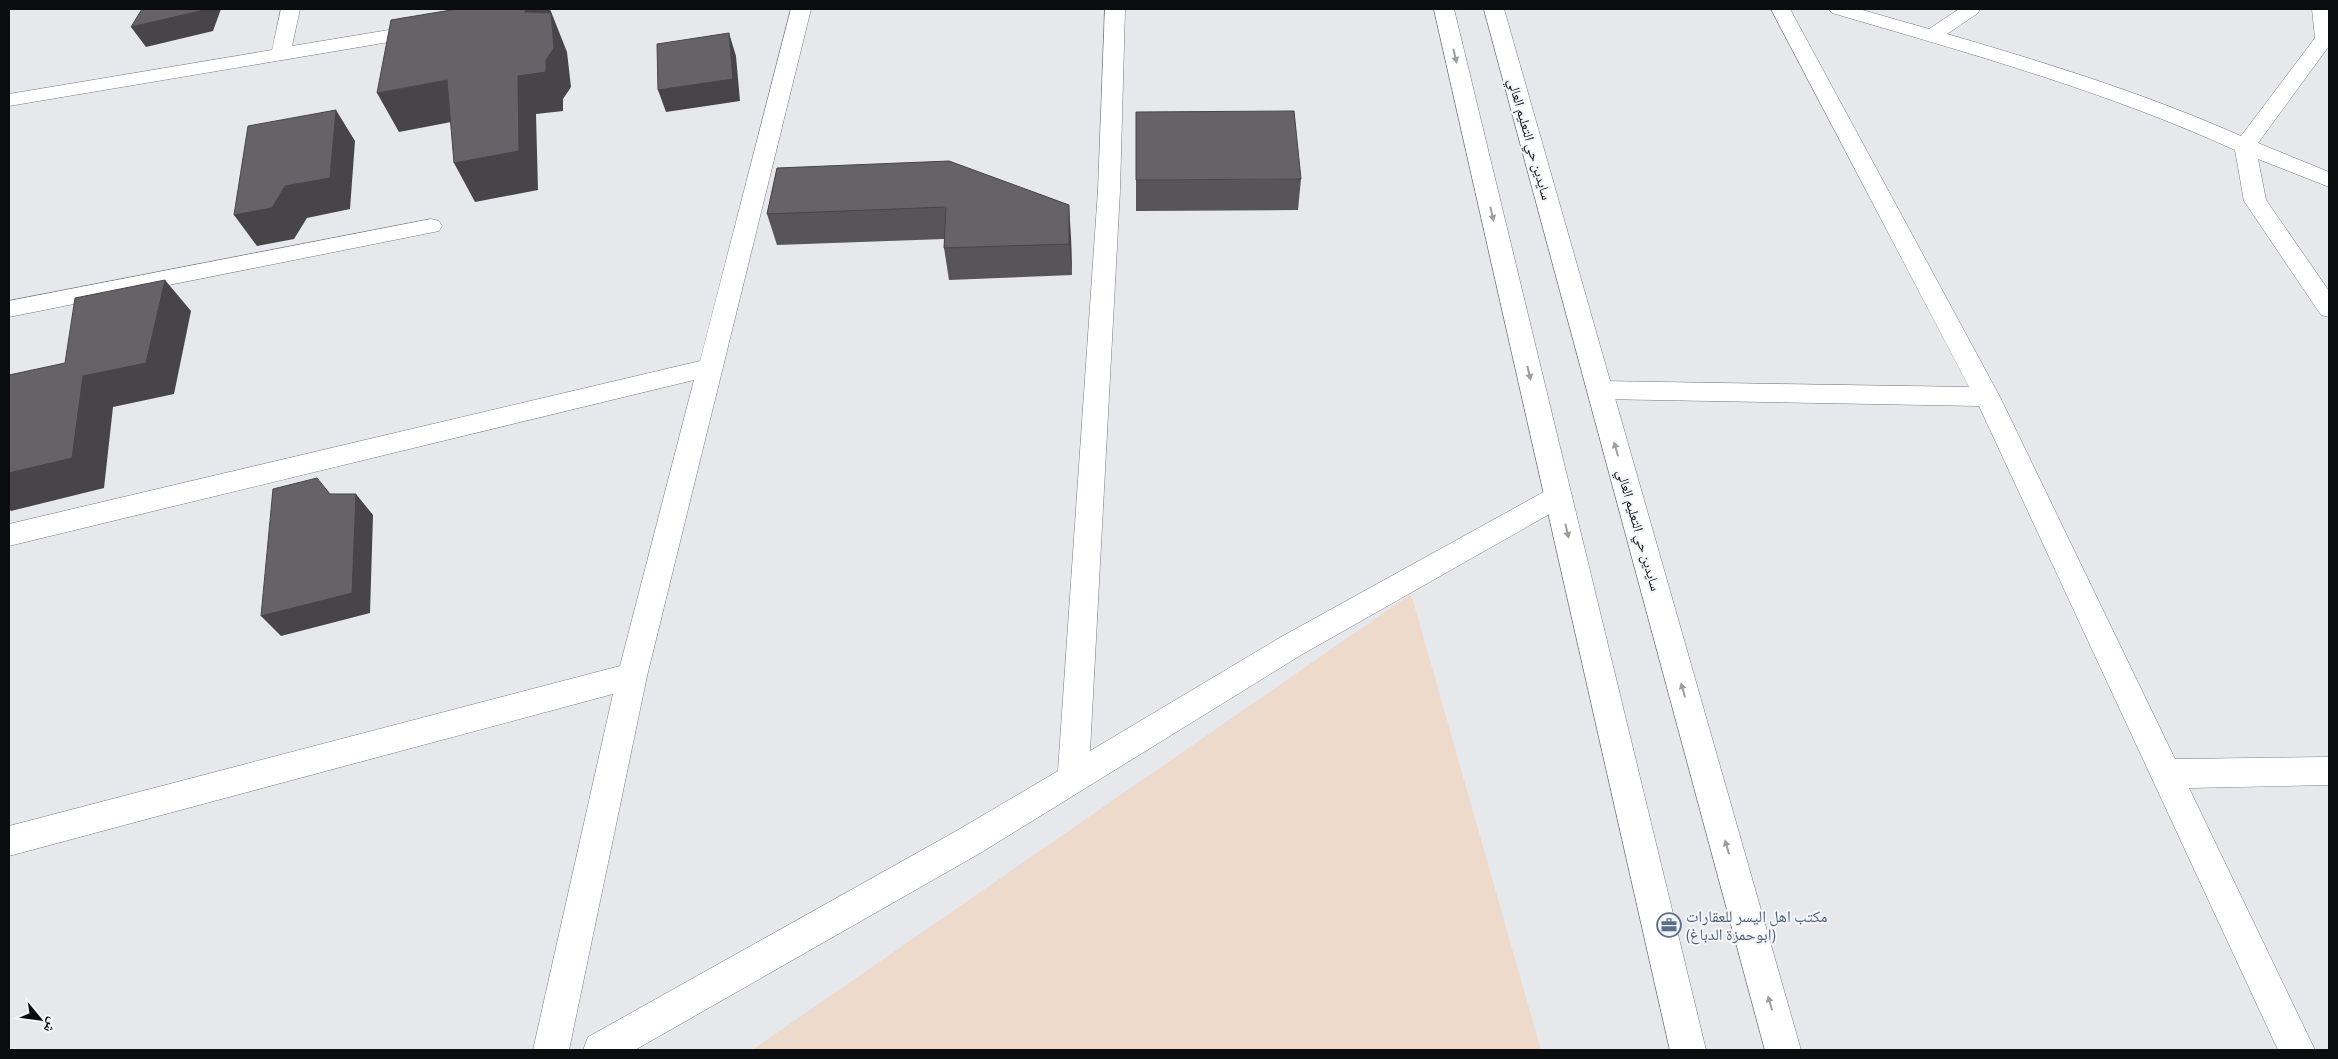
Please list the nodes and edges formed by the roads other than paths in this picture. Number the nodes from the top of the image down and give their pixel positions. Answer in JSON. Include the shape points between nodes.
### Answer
{"nodes":[{"id":1,"x":290,"y":9,"type":"edge"},
{"id":2,"x":801,"y":9,"type":"edge"},
{"id":3,"x":1115,"y":9,"type":"edge"},
{"id":4,"x":1444,"y":9,"type":"edge"},
{"id":5,"x":1494,"y":9,"type":"edge"},
{"id":6,"x":1780,"y":9,"type":"edge"},
{"id":7,"x":1840,"y":9,"type":"edge"},
{"id":8,"x":1971,"y":9,"type":"edge"},
{"id":9,"x":2322,"y":9,"type":"edge"},
{"id":10,"x":441,"y":27,"type":"edge"},
{"id":11,"x":1932,"y":36,"type":"junction"},
{"id":12,"x":2327,"y":39,"type":"edge"},
{"id":13,"x":282,"y":54,"type":"junction"},
{"id":14,"x":9,"y":100,"type":"edge"},
{"id":15,"x":2245,"y":146,"type":"junction"},
{"id":16,"x":2329,"y":180,"type":"edge"},
{"id":17,"x":431,"y":226,"type":"dead end"},
{"id":18,"x":9,"y":309,"type":"edge"},
{"id":19,"x":2329,"y":309,"type":"edge"},
{"id":20,"x":711,"y":367,"type":"junction"},
{"id":21,"x":1600,"y":390,"type":"junction"},
{"id":22,"x":1987,"y":398,"type":"junction"},
{"id":23,"x":1559,"y":496,"type":"junction"},
{"id":24,"x":9,"y":535,"type":"edge"},
{"id":25,"x":632,"y":676,"type":"junction"},
{"id":26,"x":2329,"y":772,"type":"edge"},
{"id":27,"x":2167,"y":774,"type":"junction"},
{"id":28,"x":1073,"y":778,"type":"junction"},
{"id":29,"x":9,"y":841,"type":"edge"},
{"id":30,"x":551,"y":1050,"type":"edge"},
{"id":31,"x":601,"y":1050,"type":"edge"},
{"id":32,"x":1688,"y":1050,"type":"edge"},
{"id":33,"x":1784,"y":1050,"type":"edge"},
{"id":34,"x":2297,"y":1050,"type":"edge"}],
"edges":[{"from":1,"to":13,"type":"street"},
{"from":2,"to":20,"type":"street"},
{"from":3,"to":28,"type":"street","via":[[1108,200]]},
{"from":4,"to":23,"type":"street","one_way":true},
{"from":5,"to":21,"type":"street","name":"سايدين حي التعليم العالي"},
{"from":6,"to":22,"type":"street"},
{"from":7,"to":11,"type":"street"},
{"from":8,"to":11,"type":"street"},
{"from":9,"to":12,"type":"street"},
{"from":10,"to":13,"type":"street"},
{"from":11,"to":15,"type":"street","via":[[2120,95]]},
{"from":12,"to":15,"type":"street"},
{"from":13,"to":14,"type":"street"},
{"from":15,"to":16,"type":"street"},
{"from":15,"to":19,"type":"street","via":[[2255,201]]},
{"from":17,"to":18,"type":"street"},
{"from":20,"to":24,"type":"street"},
{"from":20,"to":25,"type":"street"},
{"from":21,"to":22,"type":"street"},
{"from":33,"to":21,"type":"street","name":"سايدين حي التعليم العالي","one_way":true},
{"from":22,"to":27,"type":"street"},
{"from":23,"to":28,"type":"street","via":[[1291,646]]},
{"from":23,"to":32,"type":"street","one_way":true},
{"from":25,"to":29,"type":"street"},
{"from":25,"to":30,"type":"street"},
{"from":26,"to":27,"type":"street"},
{"from":27,"to":34,"type":"street"},
{"from":28,"to":31,"type":"street","via":[[970,841]]}]}
